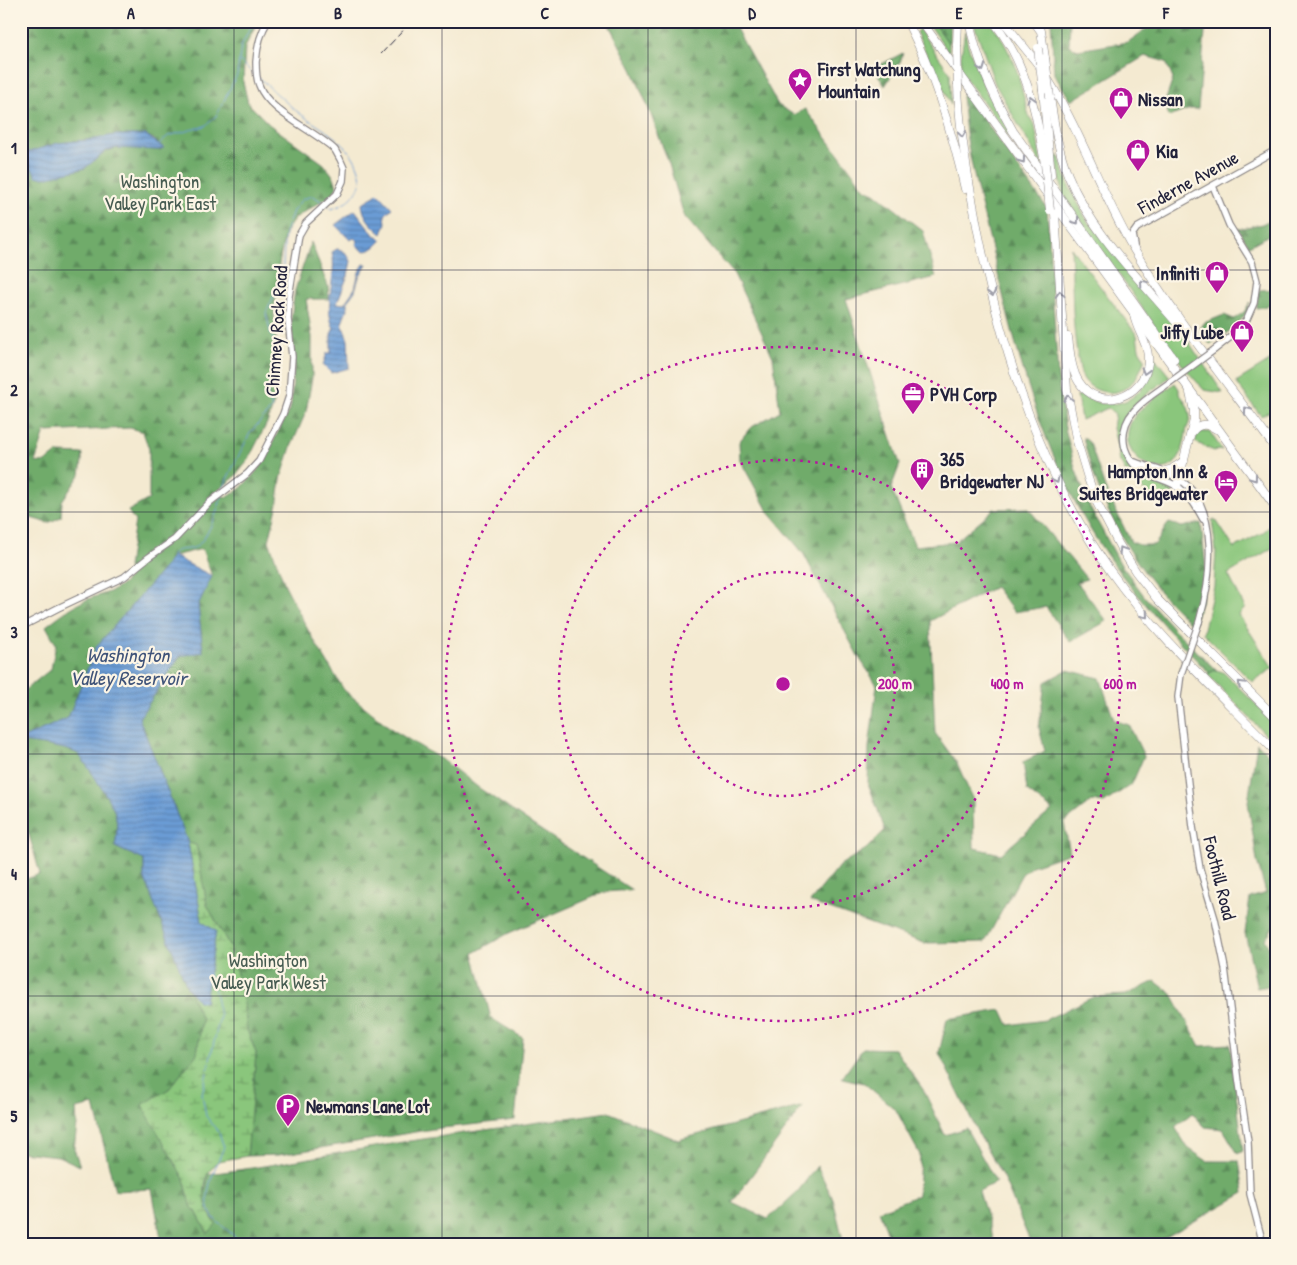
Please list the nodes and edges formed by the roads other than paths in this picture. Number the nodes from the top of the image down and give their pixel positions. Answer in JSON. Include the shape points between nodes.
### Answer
{"nodes":[{"id":1,"x":268,"y":21,"type":"edge"},
{"id":2,"x":907,"y":21,"type":"edge"},
{"id":3,"x":921,"y":21,"type":"edge"},
{"id":4,"x":958,"y":21,"type":"edge"},
{"id":5,"x":969,"y":21,"type":"edge"},
{"id":6,"x":993,"y":21,"type":"edge"},
{"id":7,"x":1004,"y":21,"type":"edge"},
{"id":8,"x":1035,"y":22,"type":"edge"},
{"id":9,"x":1276,"y":150,"type":"edge"},
{"id":10,"x":1213,"y":186,"type":"junction"},
{"id":11,"x":1052,"y":212,"type":"junction"},
{"id":12,"x":1120,"y":223,"type":"junction"},
{"id":13,"x":1137,"y":228,"type":"junction"},
{"id":14,"x":977,"y":230,"type":"junction"},
{"id":15,"x":1135,"y":251,"type":"junction"},
{"id":16,"x":1134,"y":313,"type":"junction"},
{"id":17,"x":1063,"y":326,"type":"junction"},
{"id":18,"x":1199,"y":345,"type":"junction"},
{"id":19,"x":1188,"y":388,"type":"junction"},
{"id":20,"x":1210,"y":417,"type":"junction"},
{"id":21,"x":1191,"y":434,"type":"junction"},
{"id":22,"x":1223,"y":434,"type":"junction"},
{"id":23,"x":1276,"y":450,"type":"edge"},
{"id":24,"x":1184,"y":460,"type":"junction"},
{"id":25,"x":1132,"y":461,"type":"junction"},
{"id":26,"x":1162,"y":472,"type":"junction"},
{"id":27,"x":1178,"y":482,"type":"junction"},
{"id":28,"x":1276,"y":508,"type":"edge"},
{"id":29,"x":21,"y":627,"type":"edge"},
{"id":30,"x":1276,"y":718,"type":"edge"},
{"id":31,"x":1276,"y":752,"type":"edge"},
{"id":32,"x":1263,"y":1244,"type":"edge"}],
"edges":[{"from":1,"to":29,"type":"street","name":"Chimney Rock Road","via":[[256,58],[261,91],[276,107],[331,146],[344,168],[340,190],[306,223],[298,240],[289,296],[292,370],[286,405],[259,461],[248,474],[210,502],[175,539],[124,577]]},
{"from":2,"to":14,"type":"highway","via":[[944,110]]},
{"from":3,"to":16,"type":"highway","one_way":true},
{"from":4,"to":14,"type":"highway","one_way":true,"bridge":true,"via":[[958,85],[963,141]]},
{"from":5,"to":20,"type":"highway","one_way":true,"via":[[981,66],[1013,131],[1209,409]]},
{"from":11,"to":6,"type":"highway","one_way":true,"bridge":true,"via":[[1035,114],[1021,69]]},
{"from":7,"to":12,"type":"highway","via":[[1063,103]]},
{"from":8,"to":11,"type":"highway","bridge":true,"via":[[1052,175]]},
{"from":18,"to":8,"type":"highway","one_way":true,"bridge":true,"via":[[1117,252],[1085,209],[1062,157],[1041,31]]},
{"from":9,"to":10,"type":"street","name":"Finderne Avenue"},
{"from":10,"to":13,"type":"street","name":"Finderne Avenue"},
{"from":10,"to":25,"type":"street","bridge":true,"via":[[1229,225],[1252,262],[1257,281],[1254,303],[1237,332],[1136,408],[1126,422],[1123,435],[1124,448]]},
{"from":17,"to":11,"type":"highway","one_way":true},
{"from":12,"to":13,"type":"street","via":[[1128,228]]},
{"from":12,"to":15,"type":"highway"},
{"from":13,"to":15,"type":"street","name":"Finderne Avenue","via":[[1132,237]]},
{"from":14,"to":31,"type":"highway","one_way":true,"via":[[998,315],[1031,418],[1049,465],[1074,515],[1111,572],[1145,616]]},
{"from":15,"to":18,"type":"highway"},
{"from":16,"to":17,"type":"highway","one_way":true,"via":[[1147,347],[1147,367],[1138,387],[1116,398],[1092,395],[1079,382]]},
{"from":16,"to":19,"type":"highway"},
{"from":30,"to":17,"type":"highway","one_way":true,"via":[[1157,599],[1114,537],[1090,486],[1074,430],[1066,382]]},
{"from":23,"to":18,"type":"highway","one_way":true},
{"from":19,"to":20,"type":"highway"},
{"from":19,"to":21,"type":"highway","via":[[1194,411]]},
{"from":20,"to":22,"type":"highway"},
{"from":21,"to":22,"type":"highway","via":[[1204,424]]},
{"from":21,"to":24,"type":"highway"},
{"from":22,"to":28,"type":"highway","one_way":true},
{"from":24,"to":26,"type":"highway"},
{"from":24,"to":27,"type":"highway"},
{"from":25,"to":26,"type":"street","name":"Foothill Road"},
{"from":25,"to":27,"type":"street","name":"Foothill Road","via":[[1140,470]]},
{"from":26,"to":27,"type":"street","name":"Foothill Road"},
{"from":27,"to":32,"type":"street","name":"Foothill Road","bridge":true,"via":[[1197,498],[1203,510],[1209,543],[1206,596],[1181,674],[1178,697],[1190,812],[1200,870],[1225,968],[1248,1142],[1250,1194]]}]}
